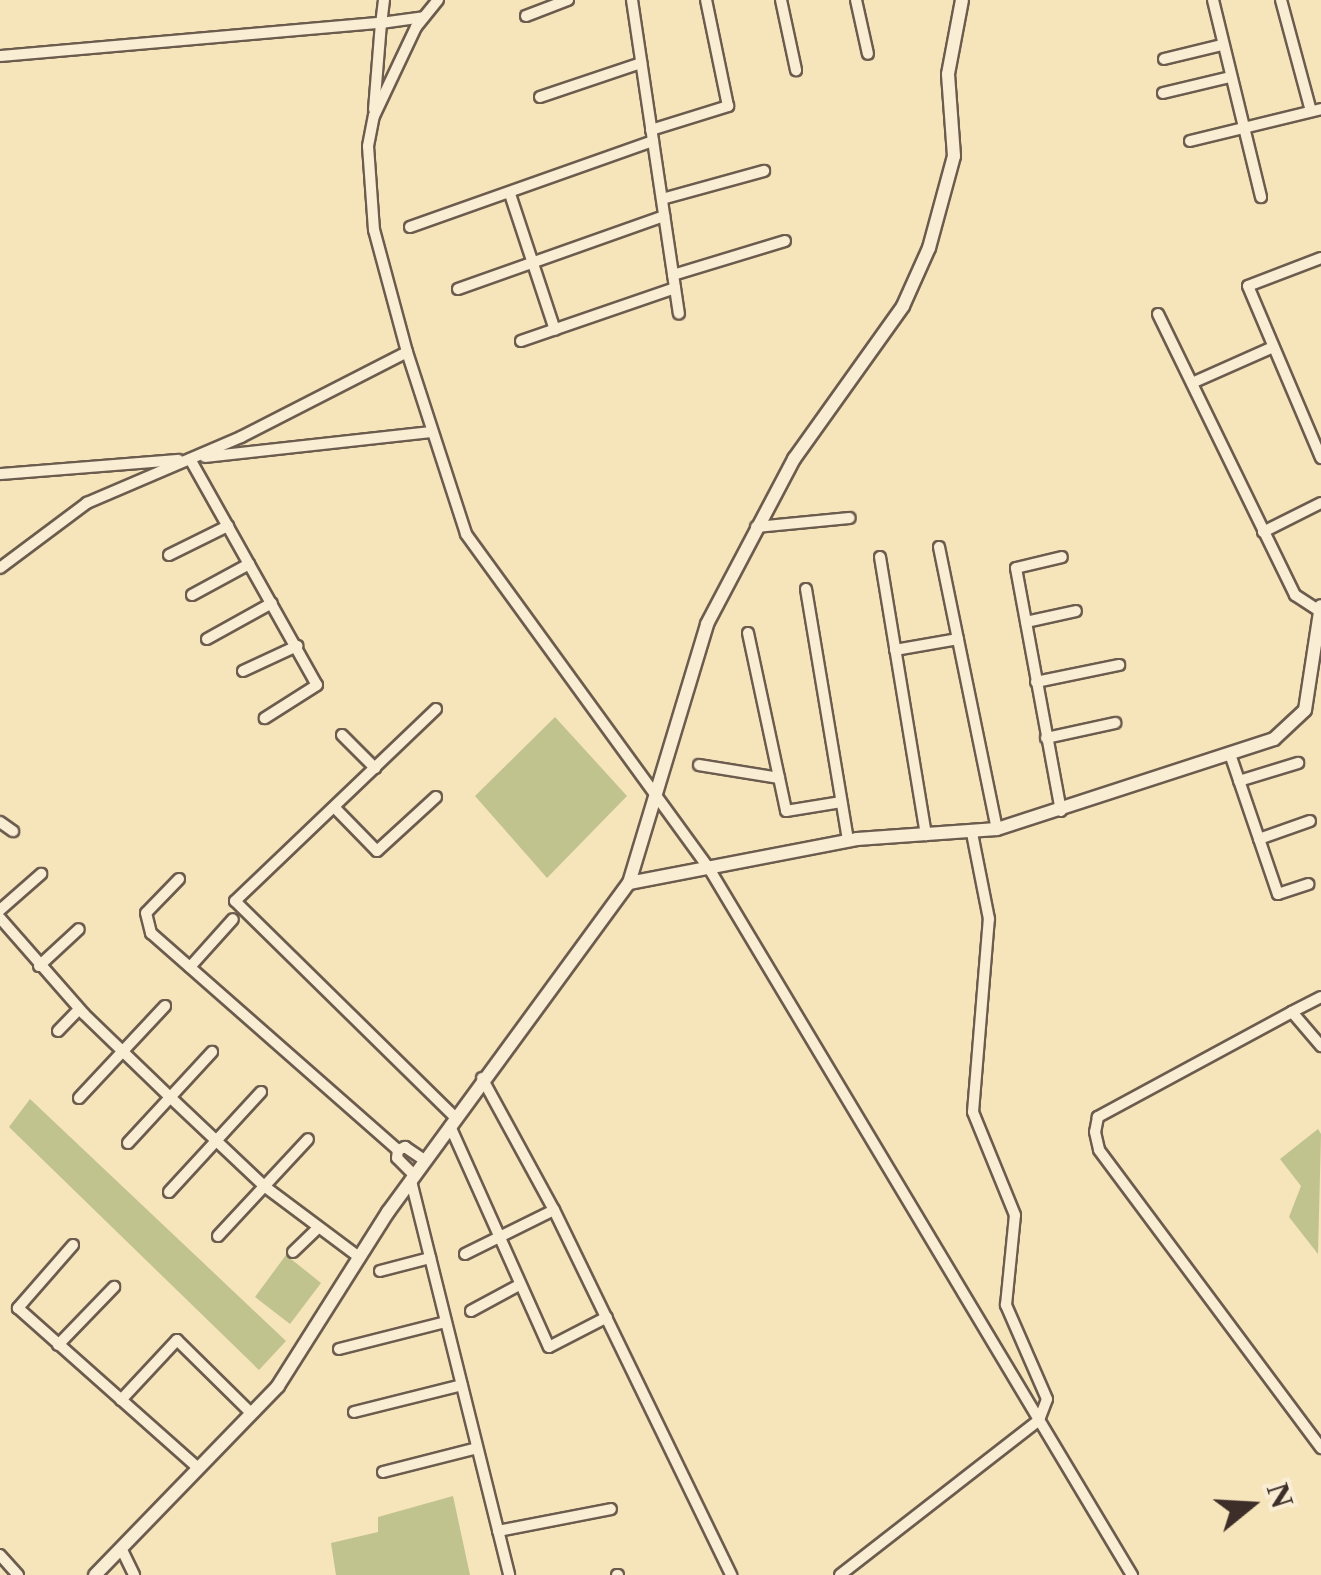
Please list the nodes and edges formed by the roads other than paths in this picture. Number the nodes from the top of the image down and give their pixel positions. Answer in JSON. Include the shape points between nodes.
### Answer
{"nodes":[{"id":1,"x":384,"y":0,"type":"edge"},
{"id":2,"x":438,"y":0,"type":"edge"},
{"id":3,"x":568,"y":0,"type":"edge"},
{"id":4,"x":632,"y":0,"type":"edge"},
{"id":5,"x":706,"y":0,"type":"edge"},
{"id":6,"x":781,"y":0,"type":"edge"},
{"id":7,"x":856,"y":0,"type":"edge"},
{"id":8,"x":962,"y":0,"type":"edge"},
{"id":9,"x":1213,"y":0,"type":"edge"},
{"id":10,"x":1281,"y":0,"type":"edge"},
{"id":11,"x":425,"y":16,"type":"junction"},
{"id":12,"x":526,"y":16,"type":"dead end"},
{"id":13,"x":381,"y":23,"type":"junction"},
{"id":14,"x":1222,"y":45,"type":"junction"},
{"id":15,"x":868,"y":54,"type":"dead end"},
{"id":16,"x":0,"y":56,"type":"edge"},
{"id":17,"x":1164,"y":59,"type":"dead end"},
{"id":18,"x":642,"y":63,"type":"junction"},
{"id":19,"x":796,"y":70,"type":"dead end"},
{"id":20,"x":1230,"y":77,"type":"junction"},
{"id":21,"x":1163,"y":93,"type":"dead end"},
{"id":22,"x":540,"y":97,"type":"dead end"},
{"id":23,"x":1316,"y":110,"type":"edge"},
{"id":24,"x":374,"y":116,"type":"junction"},
{"id":25,"x":1244,"y":130,"type":"junction"},
{"id":26,"x":652,"y":136,"type":"junction"},
{"id":27,"x":1190,"y":141,"type":"dead end"},
{"id":28,"x":764,"y":172,"type":"dead end"},
{"id":29,"x":510,"y":194,"type":"junction"},
{"id":30,"x":1261,"y":197,"type":"dead end"},
{"id":31,"x":662,"y":200,"type":"junction"},
{"id":32,"x":664,"y":216,"type":"junction"},
{"id":33,"x":410,"y":227,"type":"dead end"},
{"id":34,"x":786,"y":241,"type":"dead end"},
{"id":35,"x":1321,"y":258,"type":"edge"},
{"id":36,"x":533,"y":262,"type":"junction"},
{"id":37,"x":673,"y":275,"type":"junction"},
{"id":38,"x":675,"y":288,"type":"junction"},
{"id":39,"x":458,"y":289,"type":"dead end"},
{"id":40,"x":678,"y":313,"type":"dead end"},
{"id":41,"x":1158,"y":314,"type":"dead end"},
{"id":42,"x":554,"y":330,"type":"junction"},
{"id":43,"x":521,"y":341,"type":"dead end"},
{"id":44,"x":1271,"y":348,"type":"junction"},
{"id":45,"x":407,"y":352,"type":"junction"},
{"id":46,"x":1192,"y":383,"type":"junction"},
{"id":47,"x":431,"y":432,"type":"junction"},
{"id":48,"x":1321,"y":458,"type":"edge"},
{"id":49,"x":190,"y":459,"type":"junction"},
{"id":50,"x":0,"y":474,"type":"edge"},
{"id":51,"x":1321,"y":503,"type":"edge"},
{"id":52,"x":850,"y":518,"type":"dead end"},
{"id":53,"x":228,"y":526,"type":"junction"},
{"id":54,"x":756,"y":527,"type":"junction"},
{"id":55,"x":1264,"y":532,"type":"junction"},
{"id":56,"x":939,"y":547,"type":"dead end"},
{"id":57,"x":169,"y":555,"type":"dead end"},
{"id":58,"x":880,"y":557,"type":"dead end"},
{"id":59,"x":1062,"y":557,"type":"dead end"},
{"id":60,"x":250,"y":564,"type":"junction"},
{"id":61,"x":0,"y":568,"type":"edge"},
{"id":62,"x":806,"y":589,"type":"dead end"},
{"id":63,"x":192,"y":595,"type":"dead end"},
{"id":64,"x":272,"y":603,"type":"junction"},
{"id":65,"x":1319,"y":608,"type":"edge"},
{"id":66,"x":1076,"y":611,"type":"dead end"},
{"id":67,"x":1026,"y":622,"type":"junction"},
{"id":68,"x":748,"y":633,"type":"dead end"},
{"id":69,"x":208,"y":638,"type":"dead end"},
{"id":70,"x":958,"y":639,"type":"junction"},
{"id":71,"x":296,"y":646,"type":"junction"},
{"id":72,"x":895,"y":650,"type":"junction"},
{"id":73,"x":1119,"y":665,"type":"dead end"},
{"id":74,"x":242,"y":671,"type":"dead end"},
{"id":75,"x":1036,"y":682,"type":"junction"},
{"id":76,"x":436,"y":710,"type":"dead end"},
{"id":77,"x":265,"y":718,"type":"dead end"},
{"id":78,"x":1115,"y":722,"type":"dead end"},
{"id":79,"x":342,"y":734,"type":"dead end"},
{"id":80,"x":1046,"y":738,"type":"junction"},
{"id":81,"x":1230,"y":754,"type":"junction"},
{"id":82,"x":1298,"y":763,"type":"dead end"},
{"id":83,"x":699,"y":765,"type":"dead end"},
{"id":84,"x":375,"y":768,"type":"junction"},
{"id":85,"x":779,"y":778,"type":"junction"},
{"id":86,"x":1239,"y":781,"type":"junction"},
{"id":87,"x":436,"y":797,"type":"dead end"},
{"id":88,"x":841,"y":802,"type":"junction"},
{"id":89,"x":656,"y":803,"type":"junction"},
{"id":90,"x":335,"y":808,"type":"junction"},
{"id":91,"x":1060,"y":811,"type":"junction"},
{"id":92,"x":1310,"y":821,"type":"dead end"},
{"id":93,"x":0,"y":822,"type":"edge"},
{"id":94,"x":997,"y":829,"type":"junction"},
{"id":95,"x":13,"y":832,"type":"dead end"},
{"id":96,"x":972,"y":833,"type":"junction"},
{"id":97,"x":926,"y":835,"type":"junction"},
{"id":98,"x":1260,"y":839,"type":"junction"},
{"id":99,"x":848,"y":840,"type":"junction"},
{"id":100,"x":710,"y":870,"type":"junction"},
{"id":101,"x":42,"y":874,"type":"dead end"},
{"id":102,"x":179,"y":878,"type":"dead end"},
{"id":103,"x":629,"y":883,"type":"junction"},
{"id":104,"x":1308,"y":884,"type":"dead end"},
{"id":105,"x":0,"y":910,"type":"edge"},
{"id":106,"x":0,"y":918,"type":"edge"},
{"id":107,"x":233,"y":919,"type":"dead end"},
{"id":108,"x":79,"y":929,"type":"dead end"},
{"id":109,"x":38,"y":966,"type":"junction"},
{"id":110,"x":190,"y":967,"type":"junction"},
{"id":111,"x":1321,"y":997,"type":"edge"},
{"id":112,"x":165,"y":1006,"type":"dead end"},
{"id":113,"x":79,"y":1009,"type":"junction"},
{"id":114,"x":1292,"y":1012,"type":"junction"},
{"id":115,"x":58,"y":1031,"type":"dead end"},
{"id":116,"x":1321,"y":1046,"type":"edge"},
{"id":117,"x":122,"y":1052,"type":"junction"},
{"id":118,"x":212,"y":1052,"type":"dead end"},
{"id":119,"x":482,"y":1078,"type":"junction"},
{"id":120,"x":262,"y":1092,"type":"dead end"},
{"id":121,"x":170,"y":1097,"type":"junction"},
{"id":122,"x":79,"y":1098,"type":"dead end"},
{"id":123,"x":453,"y":1122,"type":"junction"},
{"id":124,"x":308,"y":1139,"type":"dead end"},
{"id":125,"x":217,"y":1140,"type":"junction"},
{"id":126,"x":128,"y":1143,"type":"dead end"},
{"id":127,"x":398,"y":1150,"type":"junction"},
{"id":128,"x":426,"y":1161,"type":"junction"},
{"id":129,"x":413,"y":1178,"type":"junction"},
{"id":130,"x":264,"y":1186,"type":"junction"},
{"id":131,"x":169,"y":1192,"type":"dead end"},
{"id":132,"x":554,"y":1210,"type":"junction"},
{"id":133,"x":317,"y":1229,"type":"junction"},
{"id":134,"x":218,"y":1236,"type":"dead end"},
{"id":135,"x":497,"y":1239,"type":"junction"},
{"id":136,"x":73,"y":1246,"type":"dead end"},
{"id":137,"x":293,"y":1252,"type":"dead end"},
{"id":138,"x":466,"y":1254,"type":"dead end"},
{"id":139,"x":359,"y":1257,"type":"junction"},
{"id":140,"x":430,"y":1258,"type":"junction"},
{"id":141,"x":380,"y":1271,"type":"dead end"},
{"id":142,"x":114,"y":1286,"type":"dead end"},
{"id":143,"x":519,"y":1286,"type":"junction"},
{"id":144,"x":471,"y":1310,"type":"dead end"},
{"id":145,"x":606,"y":1317,"type":"junction"},
{"id":146,"x":446,"y":1322,"type":"junction"},
{"id":147,"x":58,"y":1345,"type":"junction"},
{"id":148,"x":339,"y":1349,"type":"dead end"},
{"id":149,"x":462,"y":1385,"type":"junction"},
{"id":150,"x":122,"y":1400,"type":"junction"},
{"id":151,"x":251,"y":1412,"type":"junction"},
{"id":152,"x":354,"y":1412,"type":"dead end"},
{"id":153,"x":1040,"y":1420,"type":"junction"},
{"id":154,"x":478,"y":1448,"type":"junction"},
{"id":155,"x":1321,"y":1448,"type":"edge"},
{"id":156,"x":197,"y":1467,"type":"junction"},
{"id":157,"x":383,"y":1472,"type":"dead end"},
{"id":158,"x":611,"y":1509,"type":"dead end"},
{"id":159,"x":498,"y":1532,"type":"junction"},
{"id":160,"x":121,"y":1548,"type":"junction"},
{"id":161,"x":0,"y":1555,"type":"edge"},
{"id":162,"x":18,"y":1575,"type":"edge"},
{"id":163,"x":95,"y":1575,"type":"edge"},
{"id":164,"x":134,"y":1575,"type":"edge"},
{"id":165,"x":509,"y":1575,"type":"edge"},
{"id":166,"x":731,"y":1575,"type":"edge"},
{"id":167,"x":840,"y":1575,"type":"edge"},
{"id":168,"x":1132,"y":1575,"type":"edge"}],
"edges":[{"from":1,"to":13,"type":"street"},
{"from":2,"to":11,"type":"street"},
{"from":3,"to":12,"type":"street"},
{"from":4,"to":18,"type":"street"},
{"from":5,"to":26,"type":"street","via":[[728,106]]},
{"from":6,"to":19,"type":"street"},
{"from":7,"to":15,"type":"street"},
{"from":8,"to":54,"type":"street","via":[[948,74],[954,156],[929,248],[903,306],[794,459]]},
{"from":9,"to":14,"type":"street"},
{"from":10,"to":23,"type":"street"},
{"from":11,"to":13,"type":"street"},
{"from":11,"to":24,"type":"street"},
{"from":13,"to":16,"type":"street"},
{"from":13,"to":24,"type":"street"},
{"from":14,"to":17,"type":"street"},
{"from":14,"to":20,"type":"street"},
{"from":18,"to":22,"type":"street"},
{"from":18,"to":26,"type":"street"},
{"from":20,"to":21,"type":"street"},
{"from":20,"to":25,"type":"street"},
{"from":23,"to":25,"type":"street"},
{"from":24,"to":45,"type":"street","via":[[370,207]]},
{"from":25,"to":27,"type":"street"},
{"from":25,"to":30,"type":"street"},
{"from":26,"to":29,"type":"street"},
{"from":26,"to":31,"type":"street"},
{"from":28,"to":31,"type":"street"},
{"from":29,"to":33,"type":"street"},
{"from":29,"to":36,"type":"street"},
{"from":31,"to":32,"type":"street"},
{"from":32,"to":36,"type":"street"},
{"from":32,"to":37,"type":"street"},
{"from":34,"to":37,"type":"street"},
{"from":35,"to":44,"type":"street","via":[[1248,286]]},
{"from":36,"to":39,"type":"street"},
{"from":36,"to":42,"type":"street"},
{"from":37,"to":38,"type":"street"},
{"from":38,"to":40,"type":"street"},
{"from":38,"to":42,"type":"street"},
{"from":41,"to":46,"type":"street"},
{"from":42,"to":43,"type":"street"},
{"from":44,"to":46,"type":"street"},
{"from":44,"to":48,"type":"street"},
{"from":45,"to":47,"type":"street"},
{"from":45,"to":49,"type":"street"},
{"from":46,"to":55,"type":"street"},
{"from":47,"to":49,"type":"street"},
{"from":47,"to":89,"type":"street","via":[[466,534]]},
{"from":49,"to":50,"type":"street"},
{"from":49,"to":53,"type":"street"},
{"from":49,"to":61,"type":"street","via":[[87,503]]},
{"from":51,"to":55,"type":"street"},
{"from":52,"to":54,"type":"street"},
{"from":53,"to":57,"type":"street"},
{"from":53,"to":60,"type":"street"},
{"from":54,"to":89,"type":"street","via":[[707,624]]},
{"from":55,"to":65,"type":"street","via":[[1295,595]]},
{"from":56,"to":70,"type":"street"},
{"from":58,"to":72,"type":"street"},
{"from":59,"to":67,"type":"street","via":[[1016,568]]},
{"from":60,"to":63,"type":"street"},
{"from":60,"to":64,"type":"street"},
{"from":62,"to":88,"type":"street"},
{"from":64,"to":69,"type":"street"},
{"from":64,"to":71,"type":"street"},
{"from":65,"to":81,"type":"street","via":[[1305,710],[1274,738]]},
{"from":66,"to":67,"type":"street"},
{"from":67,"to":75,"type":"street"},
{"from":68,"to":85,"type":"street"},
{"from":70,"to":72,"type":"street"},
{"from":70,"to":94,"type":"street"},
{"from":71,"to":74,"type":"street"},
{"from":71,"to":77,"type":"street","via":[[318,689]]},
{"from":72,"to":97,"type":"street"},
{"from":73,"to":75,"type":"street"},
{"from":75,"to":80,"type":"street"},
{"from":76,"to":84,"type":"street"},
{"from":78,"to":80,"type":"street"},
{"from":79,"to":84,"type":"street"},
{"from":80,"to":91,"type":"street"},
{"from":81,"to":86,"type":"street"},
{"from":81,"to":91,"type":"street"},
{"from":82,"to":86,"type":"street"},
{"from":83,"to":85,"type":"street"},
{"from":84,"to":90,"type":"street"},
{"from":85,"to":88,"type":"street","via":[[786,811]]},
{"from":86,"to":98,"type":"street"},
{"from":87,"to":90,"type":"street","via":[[377,850]]},
{"from":88,"to":99,"type":"street"},
{"from":89,"to":100,"type":"street"},
{"from":89,"to":103,"type":"street"},
{"from":90,"to":123,"type":"street","via":[[234,901]]},
{"from":91,"to":94,"type":"street"},
{"from":92,"to":98,"type":"street"},
{"from":93,"to":95,"type":"street"},
{"from":94,"to":96,"type":"street"},
{"from":96,"to":97,"type":"street"},
{"from":96,"to":153,"type":"street","via":[[989,918],[974,1112],[1015,1215],[1006,1305],[1047,1400]]},
{"from":97,"to":99,"type":"street"},
{"from":98,"to":104,"type":"street","via":[[1278,894]]},
{"from":99,"to":100,"type":"street"},
{"from":100,"to":103,"type":"street"},
{"from":100,"to":153,"type":"street"},
{"from":101,"to":105,"type":"street"},
{"from":102,"to":110,"type":"street","via":[[146,914],[146,923]]},
{"from":103,"to":119,"type":"street"},
{"from":106,"to":109,"type":"street"},
{"from":107,"to":110,"type":"street"},
{"from":108,"to":109,"type":"street"},
{"from":109,"to":113,"type":"street"},
{"from":110,"to":127,"type":"street"},
{"from":111,"to":114,"type":"street"},
{"from":112,"to":117,"type":"street"},
{"from":113,"to":115,"type":"street"},
{"from":113,"to":117,"type":"street"},
{"from":114,"to":116,"type":"street"},
{"from":114,"to":155,"type":"street","via":[[1098,1117],[1095,1132],[1099,1150]]},
{"from":117,"to":121,"type":"street"},
{"from":117,"to":122,"type":"street"},
{"from":118,"to":121,"type":"street"},
{"from":119,"to":123,"type":"street"},
{"from":119,"to":132,"type":"street"},
{"from":120,"to":125,"type":"street"},
{"from":121,"to":125,"type":"street"},
{"from":121,"to":126,"type":"street"},
{"from":123,"to":128,"type":"street"},
{"from":123,"to":135,"type":"street"},
{"from":124,"to":130,"type":"street"},
{"from":125,"to":130,"type":"street"},
{"from":125,"to":131,"type":"street"},
{"from":127,"to":128,"type":"street","via":[[405,1146]]},
{"from":127,"to":129,"type":"street"},
{"from":128,"to":129,"type":"street"},
{"from":129,"to":139,"type":"street"},
{"from":129,"to":140,"type":"street"},
{"from":130,"to":133,"type":"street"},
{"from":130,"to":134,"type":"street"},
{"from":132,"to":135,"type":"street"},
{"from":132,"to":145,"type":"street"},
{"from":133,"to":137,"type":"street"},
{"from":133,"to":139,"type":"street"},
{"from":135,"to":138,"type":"street"},
{"from":135,"to":143,"type":"street"},
{"from":136,"to":147,"type":"street","via":[[18,1308]]},
{"from":139,"to":151,"type":"street","via":[[278,1386]]},
{"from":140,"to":141,"type":"street"},
{"from":140,"to":146,"type":"street"},
{"from":142,"to":147,"type":"street"},
{"from":143,"to":144,"type":"street"},
{"from":143,"to":145,"type":"street","via":[[549,1347]]},
{"from":145,"to":166,"type":"street"},
{"from":146,"to":148,"type":"street"},
{"from":146,"to":149,"type":"street"},
{"from":147,"to":150,"type":"street"},
{"from":149,"to":152,"type":"street"},
{"from":149,"to":154,"type":"street"},
{"from":150,"to":151,"type":"street","via":[[177,1340]]},
{"from":150,"to":156,"type":"street"},
{"from":151,"to":156,"type":"street"},
{"from":153,"to":167,"type":"street"},
{"from":153,"to":168,"type":"street"},
{"from":154,"to":157,"type":"street"},
{"from":154,"to":159,"type":"street"},
{"from":156,"to":160,"type":"street"},
{"from":158,"to":159,"type":"street"},
{"from":159,"to":165,"type":"street"},
{"from":160,"to":163,"type":"street"},
{"from":160,"to":164,"type":"street"},
{"from":161,"to":162,"type":"street"}]}
